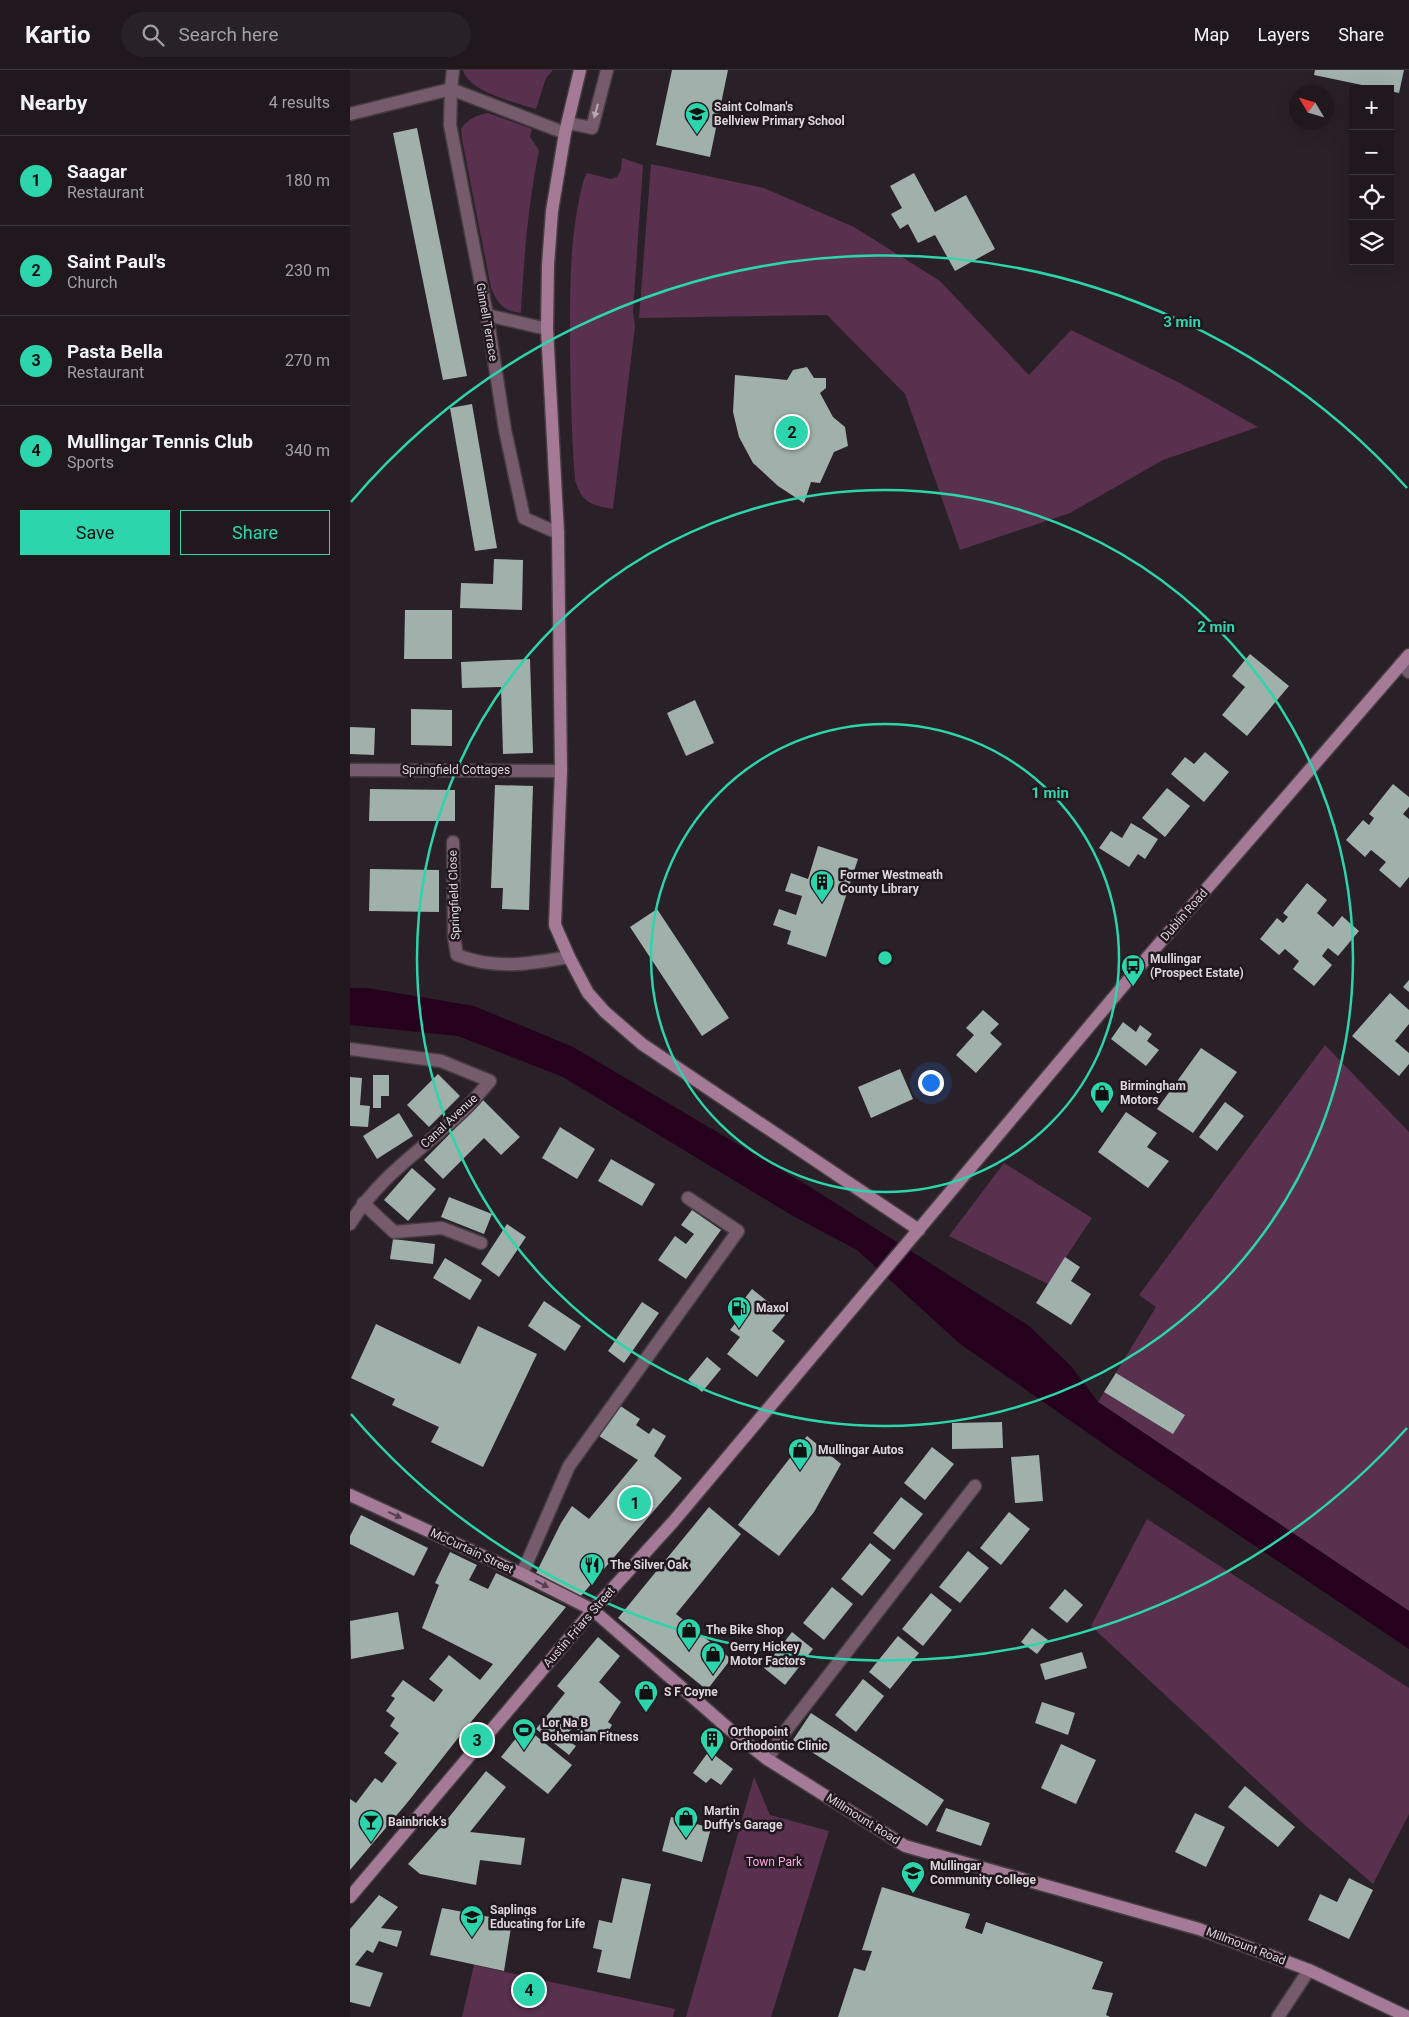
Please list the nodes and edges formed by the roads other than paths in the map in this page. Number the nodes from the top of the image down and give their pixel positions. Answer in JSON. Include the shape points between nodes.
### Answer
{"nodes":[{"id":1,"x":453,"y":70,"type":"edge"},
{"id":2,"x":580,"y":70,"type":"edge"},
{"id":3,"x":607,"y":70,"type":"edge"},
{"id":4,"x":450,"y":89,"type":"junction"},
{"id":5,"x":350,"y":114,"type":"edge"},
{"id":6,"x":566,"y":128,"type":"junction"},
{"id":7,"x":486,"y":316,"type":"junction"},
{"id":8,"x":547,"y":330,"type":"junction"},
{"id":9,"x":558,"y":533,"type":"junction"},
{"id":10,"x":1406,"y":664,"type":"edge"},
{"id":11,"x":350,"y":770,"type":"edge"},
{"id":12,"x":562,"y":771,"type":"junction"},
{"id":13,"x":452,"y":842,"type":"dead end"},
{"id":14,"x":569,"y":957,"type":"junction"},
{"id":15,"x":350,"y":1049,"type":"edge"},
{"id":16,"x":688,"y":1198,"type":"dead end"},
{"id":17,"x":363,"y":1203,"type":"junction"},
{"id":18,"x":350,"y":1224,"type":"edge"},
{"id":19,"x":919,"y":1230,"type":"junction"},
{"id":20,"x":481,"y":1243,"type":"dead end"},
{"id":21,"x":905,"y":1247,"type":"joint"},
{"id":22,"x":975,"y":1486,"type":"dead end"},
{"id":23,"x":350,"y":1495,"type":"edge"},
{"id":24,"x":522,"y":1574,"type":"junction"},
{"id":25,"x":593,"y":1610,"type":"junction"},
{"id":26,"x":767,"y":1759,"type":"junction"},
{"id":27,"x":350,"y":1897,"type":"edge"},
{"id":28,"x":1308,"y":1970,"type":"junction"},
{"id":29,"x":1278,"y":2017,"type":"edge"},
{"id":30,"x":1408,"y":2017,"type":"edge"}],
"edges":[{"from":1,"to":4,"type":"street","name":"Ginnell Terrace"},
{"from":2,"to":6,"type":"street"},
{"from":3,"to":6,"type":"street","one_way":true,"via":[[592,128]]},
{"from":4,"to":5,"type":"street"},
{"from":4,"to":6,"type":"street"},
{"from":4,"to":7,"type":"street","name":"Ginnell Terrace","via":[[450,125]]},
{"from":6,"to":8,"type":"street","via":[[552,211]]},
{"from":7,"to":8,"type":"street"},
{"from":7,"to":9,"type":"street","name":"Ginnell Terrace","via":[[524,518]]},
{"from":8,"to":9,"type":"street"},
{"from":9,"to":12,"type":"street"},
{"from":10,"to":19,"type":"street","name":"Dublin Road","via":[[1145,960]]},
{"from":11,"to":12,"type":"street","name":"Springfield Cottages"},
{"from":12,"to":14,"type":"street","via":[[555,925]]},
{"from":13,"to":14,"type":"street","name":"Springfield Close","via":[[457,955],[473,961],[524,965]]},
{"from":14,"to":19,"type":"street","via":[[588,993],[642,1044]]},
{"from":15,"to":17,"type":"street","name":"Canal Avenue","via":[[441,1061],[490,1081],[467,1107],[386,1178]]},
{"from":16,"to":24,"type":"street","via":[[738,1231],[569,1466]]},
{"from":17,"to":18,"type":"street","name":"Canal Avenue"},
{"from":17,"to":20,"type":"street","via":[[394,1232],[442,1228]]},
{"from":19,"to":21,"type":"street","name":"Dublin Road"},
{"from":21,"to":25,"type":"street","name":"Austin Friars Street","via":[[673,1522]]},
{"from":22,"to":26,"type":"street","via":[[787,1728]]},
{"from":23,"to":24,"type":"street","name":"McCurtain Street","one_way":true},
{"from":24,"to":25,"type":"street","name":"McCurtain Street","one_way":true},
{"from":25,"to":26,"type":"street","name":"Millmount Road"},
{"from":25,"to":27,"type":"street","name":"Austin Friars Street"},
{"from":26,"to":28,"type":"street","name":"Millmount Road","via":[[905,1846],[1199,1928]]},
{"from":28,"to":29,"type":"street"},
{"from":28,"to":30,"type":"street","name":"Millmount Road"}]}
